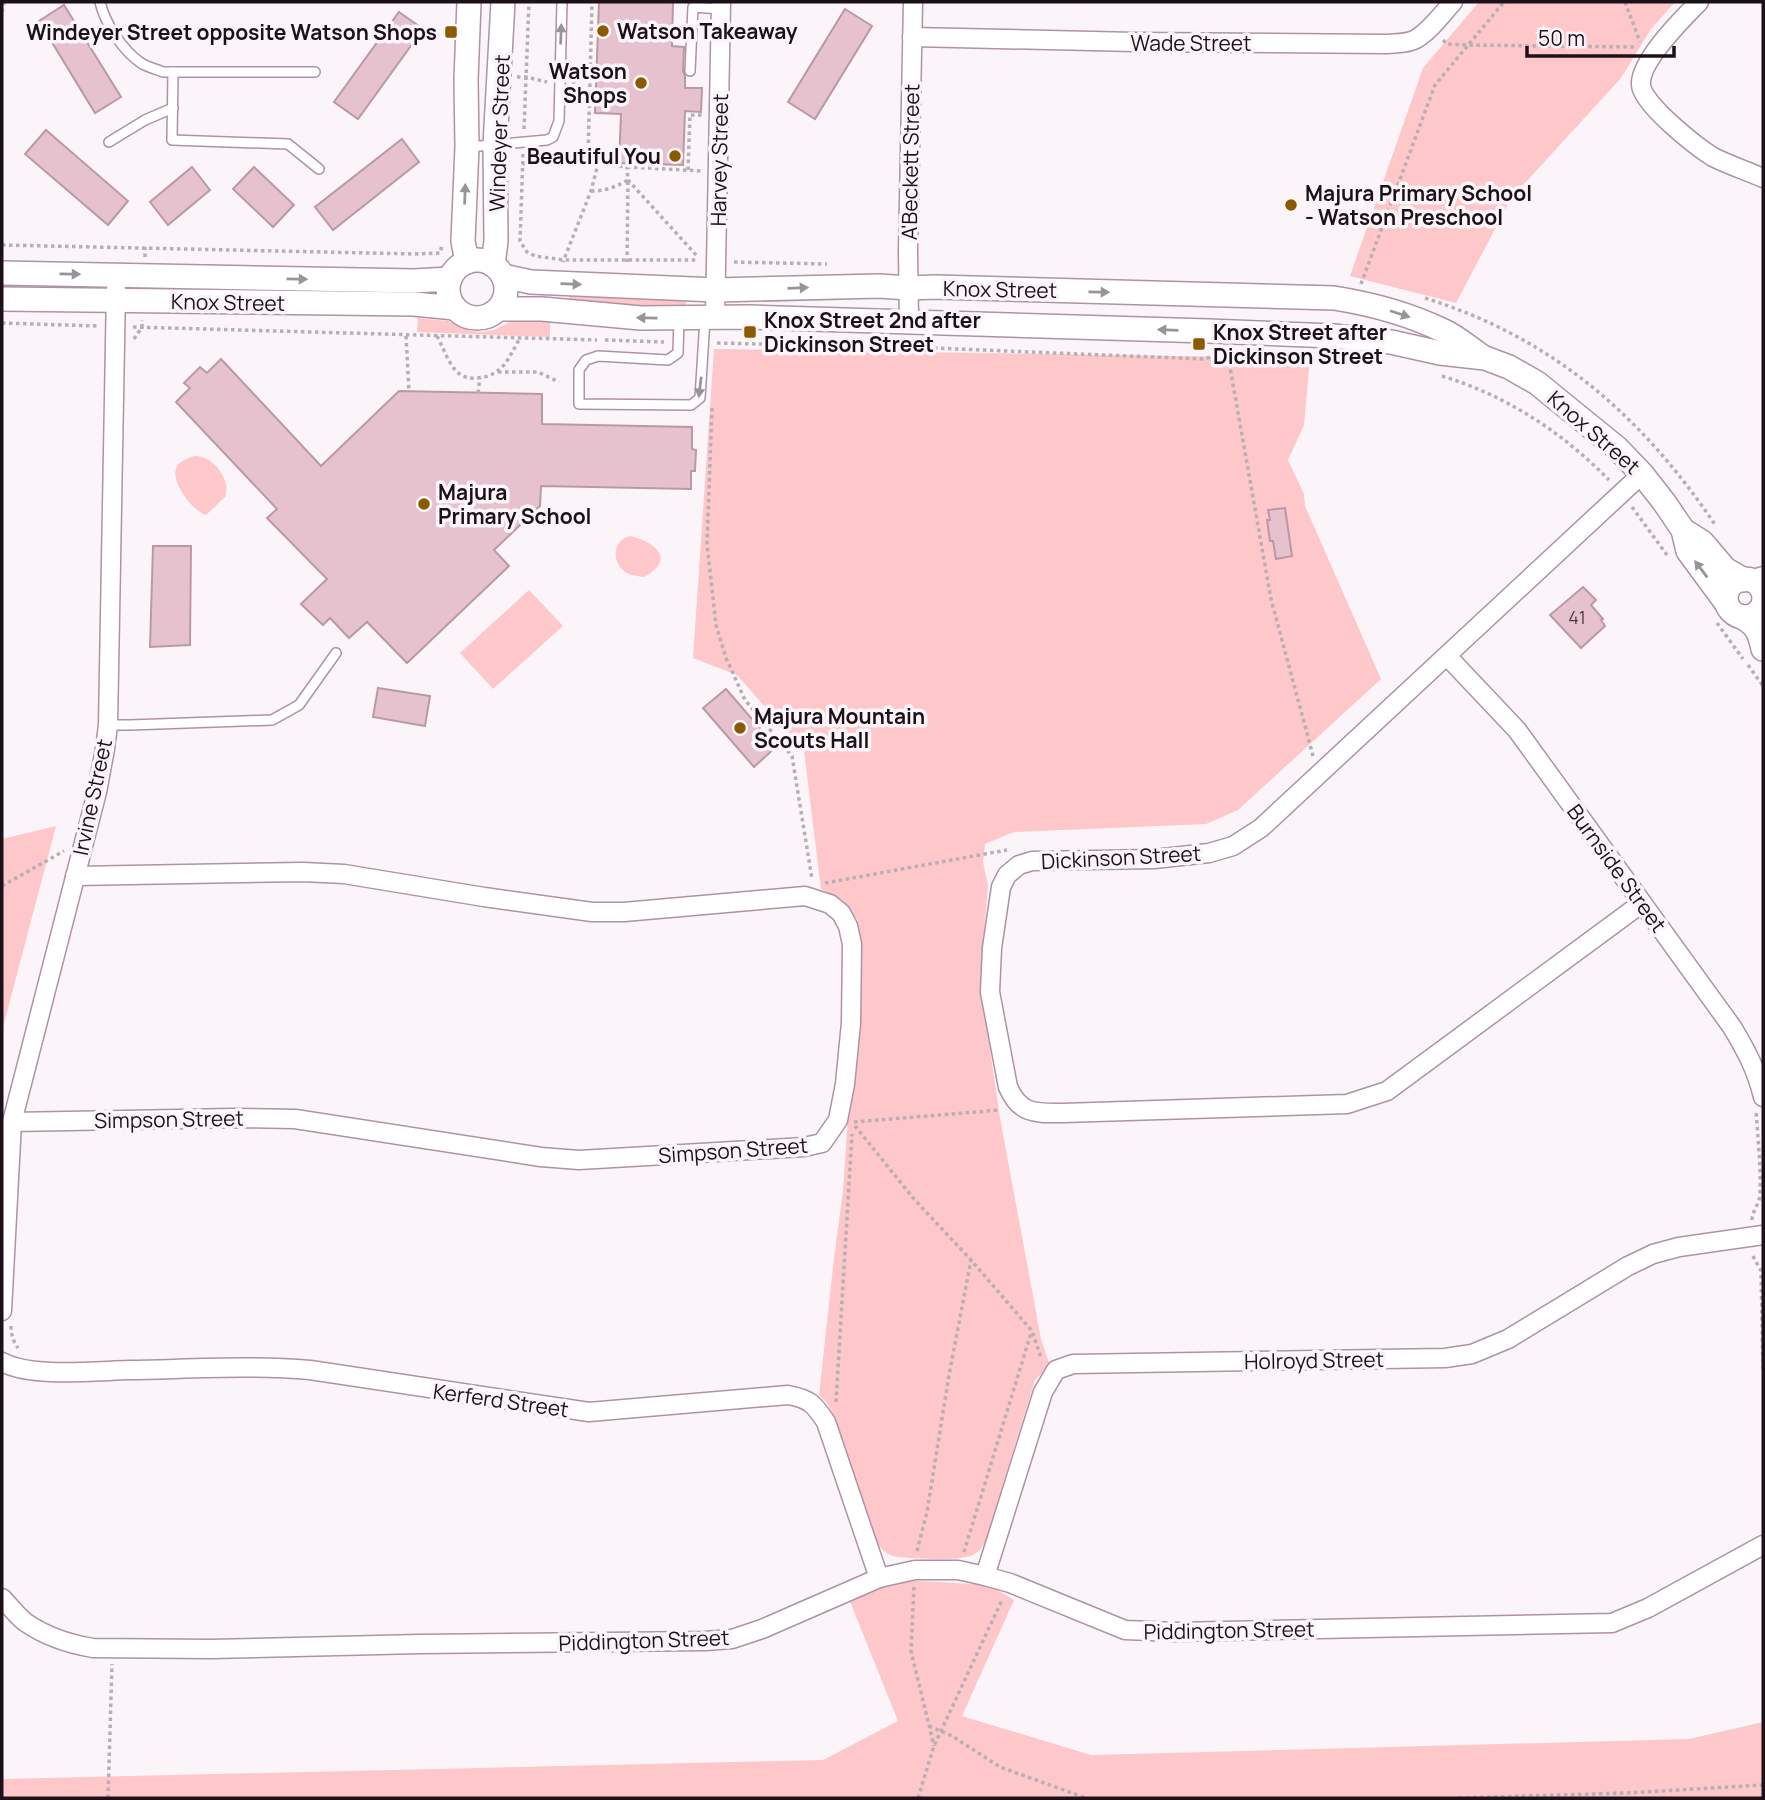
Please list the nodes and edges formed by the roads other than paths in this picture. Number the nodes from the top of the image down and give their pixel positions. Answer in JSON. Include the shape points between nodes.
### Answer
{"nodes":[{"id":1,"x":100,"y":2,"type":"edge"},
{"id":2,"x":469,"y":2,"type":"edge"},
{"id":3,"x":503,"y":2,"type":"edge"},
{"id":4,"x":562,"y":2,"type":"edge"},
{"id":5,"x":913,"y":2,"type":"edge"},
{"id":6,"x":1453,"y":2,"type":"edge"},
{"id":7,"x":1699,"y":2,"type":"edge"},
{"id":8,"x":721,"y":5,"type":"edge"},
{"id":9,"x":912,"y":37,"type":"junction"},
{"id":10,"x":691,"y":71,"type":"dead end"},
{"id":11,"x":173,"y":72,"type":"junction"},
{"id":12,"x":315,"y":72,"type":"dead end"},
{"id":13,"x":173,"y":108,"type":"junction"},
{"id":14,"x":109,"y":142,"type":"dead end"},
{"id":15,"x":495,"y":145,"type":"junction"},
{"id":16,"x":467,"y":147,"type":"junction"},
{"id":17,"x":319,"y":169,"type":"dead end"},
{"id":18,"x":1763,"y":178,"type":"edge"},
{"id":19,"x":467,"y":262,"type":"junction"},
{"id":20,"x":498,"y":270,"type":"junction"},
{"id":21,"x":2,"y":273,"type":"edge"},
{"id":22,"x":117,"y":275,"type":"junction"},
{"id":23,"x":450,"y":279,"type":"junction"},
{"id":24,"x":908,"y":288,"type":"junction"},
{"id":25,"x":716,"y":290,"type":"junction"},
{"id":26,"x":2,"y":299,"type":"edge"},
{"id":27,"x":116,"y":300,"type":"junction"},
{"id":28,"x":455,"y":308,"type":"junction"},
{"id":29,"x":499,"y":309,"type":"junction"},
{"id":30,"x":679,"y":317,"type":"junction"},
{"id":31,"x":710,"y":318,"type":"junction"},
{"id":32,"x":909,"y":322,"type":"junction"},
{"id":33,"x":1485,"y":358,"type":"junction"},
{"id":34,"x":1642,"y":474,"type":"junction"},
{"id":35,"x":1683,"y":530,"type":"junction"},
{"id":36,"x":1753,"y":578,"type":"edge"},
{"id":37,"x":1763,"y":603,"type":"edge"},
{"id":38,"x":1733,"y":610,"type":"junction"},
{"id":39,"x":1763,"y":649,"type":"edge"},
{"id":40,"x":336,"y":653,"type":"dead end"},
{"id":41,"x":1447,"y":656,"type":"junction"},
{"id":42,"x":108,"y":725,"type":"junction"},
{"id":43,"x":75,"y":876,"type":"junction"},
{"id":44,"x":1642,"y":903,"type":"junction"},
{"id":45,"x":1760,"y":1103,"type":"edge"},
{"id":46,"x":12,"y":1122,"type":"junction"},
{"id":47,"x":1763,"y":1235,"type":"edge"},
{"id":48,"x":2,"y":1311,"type":"edge"},
{"id":49,"x":2,"y":1362,"type":"edge"},
{"id":50,"x":1763,"y":1545,"type":"edge"},
{"id":51,"x":985,"y":1576,"type":"junction"},
{"id":52,"x":879,"y":1578,"type":"junction"},
{"id":53,"x":2,"y":1598,"type":"edge"}],
"edges":[{"from":1,"to":11,"type":"lane","via":[[125,48],[142,64]]},
{"from":2,"to":16,"type":"street","name":"Windeyer Street"},
{"from":3,"to":15,"type":"street","name":"Windeyer Street"},
{"from":15,"to":4,"type":"lane","one_way":true,"via":[[553,137],[559,121]]},
{"from":5,"to":9,"type":"street","name":"A'Beckett Street"},
{"from":6,"to":9,"type":"street","name":"Wade Street","via":[[1416,39],[1404,43]]},
{"from":7,"to":18,"type":"street","via":[[1652,55],[1641,86],[1649,103],[1701,149]]},
{"from":8,"to":10,"type":"lane","via":[[693,7]]},
{"from":8,"to":25,"type":"street","name":"Harvey Street"},
{"from":9,"to":24,"type":"street","name":"A'Beckett Street"},
{"from":11,"to":12,"type":"lane"},
{"from":11,"to":13,"type":"lane"},
{"from":13,"to":14,"type":"lane"},
{"from":13,"to":17,"type":"lane","via":[[172,140],[288,144]]},
{"from":15,"to":16,"type":"lane"},
{"from":15,"to":20,"type":"street","name":"Windeyer Street"},
{"from":19,"to":16,"type":"street","name":"Windeyer Street","one_way":true,"via":[[463,240]]},
{"from":19,"to":20,"type":"street","via":[[478,260]]},
{"from":19,"to":23,"type":"street"},
{"from":20,"to":25,"type":"street","name":"Knox Street","one_way":true,"via":[[531,282]]},
{"from":20,"to":29,"type":"street","via":[[506,282]]},
{"from":21,"to":22,"type":"street","name":"Knox Street","one_way":true},
{"from":22,"to":23,"type":"street","name":"Knox Street","one_way":true},
{"from":22,"to":27,"type":"street","name":"Irvine Street"},
{"from":23,"to":28,"type":"street","via":[[448,295]]},
{"from":25,"to":24,"type":"street","name":"Knox Street","one_way":true},
{"from":24,"to":32,"type":"street","name":"A'Beckett Street"},
{"from":24,"to":33,"type":"street","name":"Knox Street","one_way":true,"via":[[1334,298],[1404,314],[1446,332]]},
{"from":25,"to":31,"type":"street","name":"Harvey Street"},
{"from":26,"to":27,"type":"street","name":"Knox Street"},
{"from":27,"to":28,"type":"street","name":"Knox Street"},
{"from":27,"to":42,"type":"street","name":"Irvine Street"},
{"from":28,"to":29,"type":"street","via":[[475,319]]},
{"from":30,"to":29,"type":"street","name":"Knox Street","one_way":true},
{"from":30,"to":31,"type":"street","name":"Knox Street"},
{"from":31,"to":30,"type":"lane","one_way":true,"via":[[700,398],[691,405],[579,404],[579,370],[586,360],[598,356],[668,359],[678,354]]},
{"from":31,"to":32,"type":"street","name":"Knox Street"},
{"from":33,"to":32,"type":"street","name":"Knox Street","one_way":true,"via":[[1335,336]]},
{"from":33,"to":34,"type":"street","name":"Knox Street","via":[[1537,383]]},
{"from":34,"to":35,"type":"street","name":"Knox Street"},
{"from":34,"to":41,"type":"street","name":"Dickinson Street"},
{"from":35,"to":36,"type":"street","name":"Knox Street","via":[[1702,542],[1725,569]]},
{"from":38,"to":35,"type":"street","name":"Knox Street","one_way":true,"via":[[1688,551]]},
{"from":36,"to":37,"type":"street"},
{"from":36,"to":38,"type":"street","via":[[1729,587],[1726,597]]},
{"from":37,"to":38,"type":"street","via":[[1748,616]]},
{"from":38,"to":39,"type":"street","name":"Knox Street","via":[[1755,627]]},
{"from":40,"to":42,"type":"lane","via":[[299,705],[272,720]]},
{"from":41,"to":44,"type":"street","name":"Burnside Street","via":[[1517,730]]},
{"from":41,"to":44,"type":"street","name":"Dickinson Street","via":[[1261,828],[1233,846],[1154,859],[1032,861],[1007,875],[992,947],[990,992],[1013,1099],[1031,1112],[1063,1113],[1347,1104],[1387,1091]]},
{"from":42,"to":43,"type":"street","name":"Irvine Street"},
{"from":43,"to":46,"type":"street","name":"Irvine Street"},
{"from":43,"to":46,"type":"street","name":"Simpson Street","via":[[344,874],[592,912],[809,890],[841,913],[852,944],[845,1121],[822,1143],[804,1147],[579,1160],[295,1119]]},
{"from":44,"to":45,"type":"street","name":"Burnside Street","via":[[1749,1055],[1760,1082]]},
{"from":46,"to":48,"type":"street","name":"Irvine Street"},
{"from":47,"to":51,"type":"street","name":"Holroyd Street","via":[[1653,1254],[1508,1339],[1472,1354],[1073,1364],[1056,1370],[1043,1392]]},
{"from":49,"to":52,"type":"street","name":"Kerferd Street","via":[[11,1368],[49,1372],[310,1370],[589,1412],[788,1395],[804,1398],[826,1422]]},
{"from":50,"to":51,"type":"street","name":"Piddington Street","via":[[1612,1623],[1125,1630]]},
{"from":51,"to":52,"type":"street","name":"Piddington Street","via":[[958,1570],[915,1570]]},
{"from":52,"to":53,"type":"street","name":"Piddington Street","via":[[762,1629],[732,1639],[705,1641],[113,1648],[83,1646],[48,1635],[24,1621]]}]}
